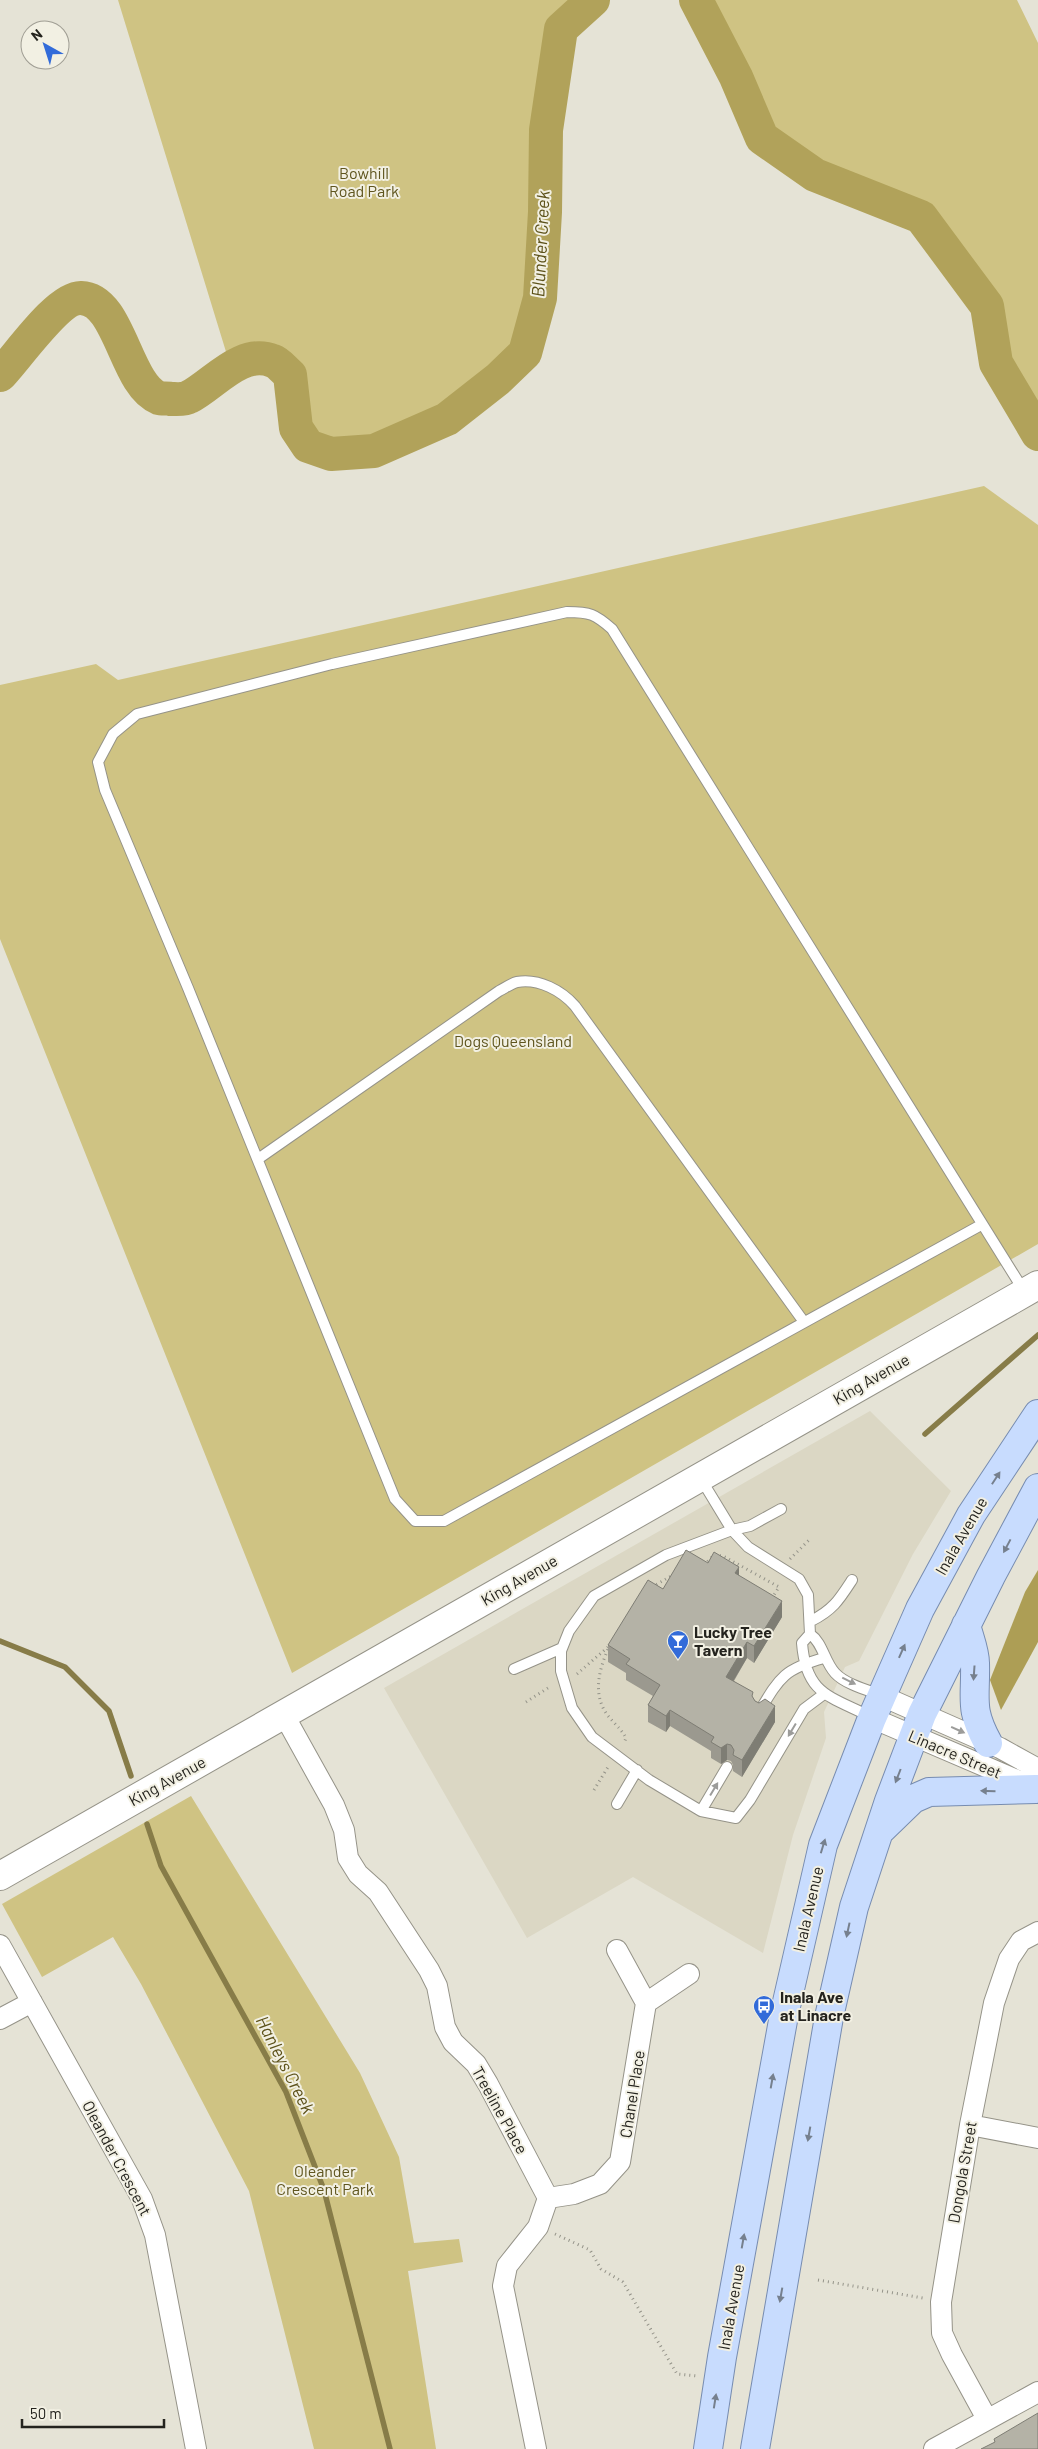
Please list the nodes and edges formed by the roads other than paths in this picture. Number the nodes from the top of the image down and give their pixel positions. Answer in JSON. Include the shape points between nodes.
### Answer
{"nodes":[{"id":1,"x":258,"y":1159,"type":"junction"},
{"id":2,"x":981,"y":1225,"type":"junction"},
{"id":3,"x":1031,"y":1288,"type":"edge"},
{"id":4,"x":804,"y":1322,"type":"junction"},
{"id":5,"x":1038,"y":1414,"type":"edge"},
{"id":6,"x":700,"y":1477,"type":"junction"},
{"id":7,"x":1038,"y":1488,"type":"edge"},
{"id":8,"x":782,"y":1508,"type":"dead end"},
{"id":9,"x":732,"y":1530,"type":"junction"},
{"id":10,"x":852,"y":1580,"type":"dead end"},
{"id":11,"x":811,"y":1621,"type":"junction"},
{"id":12,"x":966,"y":1625,"type":"junction"},
{"id":13,"x":810,"y":1634,"type":"junction"},
{"id":14,"x":562,"y":1648,"type":"junction"},
{"id":15,"x":824,"y":1658,"type":"junction"},
{"id":16,"x":804,"y":1663,"type":"junction"},
{"id":17,"x":514,"y":1669,"type":"dead end"},
{"id":18,"x":824,"y":1694,"type":"junction"},
{"id":19,"x":877,"y":1707,"type":"junction"},
{"id":20,"x":759,"y":1712,"type":"edge"},
{"id":21,"x":284,"y":1715,"type":"junction"},
{"id":22,"x":918,"y":1725,"type":"junction"},
{"id":23,"x":988,"y":1743,"type":"junction"},
{"id":24,"x":727,"y":1767,"type":"dead end"},
{"id":25,"x":637,"y":1770,"type":"junction"},
{"id":26,"x":1037,"y":1782,"type":"edge"},
{"id":27,"x":617,"y":1804,"type":"dead end"},
{"id":28,"x":701,"y":1811,"type":"junction"},
{"id":29,"x":877,"y":1834,"type":"junction"},
{"id":30,"x":0,"y":1876,"type":"edge"},
{"id":31,"x":1038,"y":1932,"type":"edge"},
{"id":32,"x":0,"y":1945,"type":"edge"},
{"id":33,"x":617,"y":1950,"type":"dead end"},
{"id":34,"x":689,"y":1974,"type":"dead end"},
{"id":35,"x":32,"y":2002,"type":"junction"},
{"id":36,"x":646,"y":2004,"type":"junction"},
{"id":37,"x":0,"y":2019,"type":"edge"},
{"id":38,"x":970,"y":2125,"type":"junction"},
{"id":39,"x":1038,"y":2138,"type":"edge"},
{"id":40,"x":548,"y":2198,"type":"junction"},
{"id":41,"x":1038,"y":2392,"type":"edge"},
{"id":42,"x":988,"y":2419,"type":"junction"},
{"id":43,"x":196,"y":2449,"type":"edge"},
{"id":44,"x":536,"y":2449,"type":"edge"},
{"id":45,"x":708,"y":2449,"type":"edge"},
{"id":46,"x":755,"y":2449,"type":"edge"},
{"id":47,"x":934,"y":2449,"type":"edge"}],
"edges":[{"from":1,"to":2,"type":"lane","via":[[105,790],[98,762],[113,734],[137,714],[361,658],[568,612],[588,612],[612,629]]},
{"from":1,"to":4,"type":"lane","via":[[499,991],[518,982],[555,989],[575,1006]]},
{"from":1,"to":4,"type":"lane","via":[[395,1499],[415,1521],[444,1521]]},
{"from":2,"to":3,"type":"lane"},
{"from":2,"to":4,"type":"lane"},
{"from":3,"to":6,"type":"street","name":"King Avenue"},
{"from":19,"to":5,"type":"main road","name":"Inala Avenue","one_way":true,"via":[[920,1609],[967,1524]]},
{"from":6,"to":9,"type":"lane"},
{"from":6,"to":21,"type":"street","name":"King Avenue"},
{"from":7,"to":12,"type":"main road","one_way":true},
{"from":8,"to":9,"type":"lane","via":[[750,1526]]},
{"from":9,"to":11,"type":"lane","via":[[748,1547],[798,1579],[808,1595]]},
{"from":9,"to":14,"type":"lane","via":[[666,1555],[594,1596],[569,1631]]},
{"from":10,"to":11,"type":"lane","via":[[836,1605]]},
{"from":11,"to":13,"type":"lane"},
{"from":12,"to":22,"type":"main road"},
{"from":12,"to":23,"type":"main road","one_way":true,"via":[[975,1662],[975,1717]]},
{"from":13,"to":15,"type":"lane","via":[[818,1639]]},
{"from":13,"to":16,"type":"lane","via":[[802,1643]]},
{"from":14,"to":17,"type":"lane"},
{"from":14,"to":25,"type":"lane","via":[[561,1671],[572,1708],[592,1737]]},
{"from":15,"to":16,"type":"lane"},
{"from":15,"to":19,"type":"lane","one_way":true,"via":[[836,1674]]},
{"from":16,"to":18,"type":"lane","via":[[814,1685]]},
{"from":16,"to":20,"type":"lane","via":[[779,1678]]},
{"from":18,"to":19,"type":"lane"},
{"from":18,"to":28,"type":"lane","one_way":true,"via":[[804,1709],[736,1818]]},
{"from":19,"to":22,"type":"street","name":"Linacre Street"},
{"from":45,"to":19,"type":"main road","name":"Inala Avenue","one_way":true,"via":[[722,2357],[803,1927],[823,1845]]},
{"from":21,"to":30,"type":"street","name":"King Avenue"},
{"from":21,"to":40,"type":"street","name":"Treeline Place","via":[[334,1805],[344,1830],[348,1858],[358,1874],[378,1892],[429,1970],[437,1986],[445,2028],[453,2042],[476,2064]]},
{"from":22,"to":23,"type":"street","name":"Linacre Street","one_way":true},
{"from":22,"to":26,"type":"street","name":"Linacre Street"},
{"from":22,"to":29,"type":"main road","one_way":true},
{"from":23,"to":26,"type":"street","name":"Linacre Street"},
{"from":28,"to":24,"type":"lane","one_way":true},
{"from":25,"to":27,"type":"lane"},
{"from":25,"to":28,"type":"lane"},
{"from":26,"to":29,"type":"main road","one_way":true,"via":[[997,1792],[942,1791],[920,1795]]},
{"from":29,"to":46,"type":"main road","one_way":true,"via":[[854,1907],[829,2018]]},
{"from":31,"to":38,"type":"street","name":"Dongola Street","via":[[1021,1941],[1008,1959],[994,2003]]},
{"from":32,"to":35,"type":"street","name":"Oleander Crescent"},
{"from":33,"to":36,"type":"street"},
{"from":34,"to":36,"type":"street"},
{"from":35,"to":37,"type":"street"},
{"from":35,"to":43,"type":"street","name":"Oleander Crescent","via":[[142,2200],[155,2235]]},
{"from":36,"to":40,"type":"street","name":"Chanel Place","via":[[620,2162],[600,2184],[574,2194]]},
{"from":38,"to":39,"type":"street"},
{"from":38,"to":42,"type":"street","name":"Dongola Street","via":[[940,2302],[942,2333]]},
{"from":40,"to":44,"type":"street","via":[[538,2227],[507,2266],[503,2286]]},
{"from":41,"to":42,"type":"street"},
{"from":42,"to":47,"type":"street"}]}
